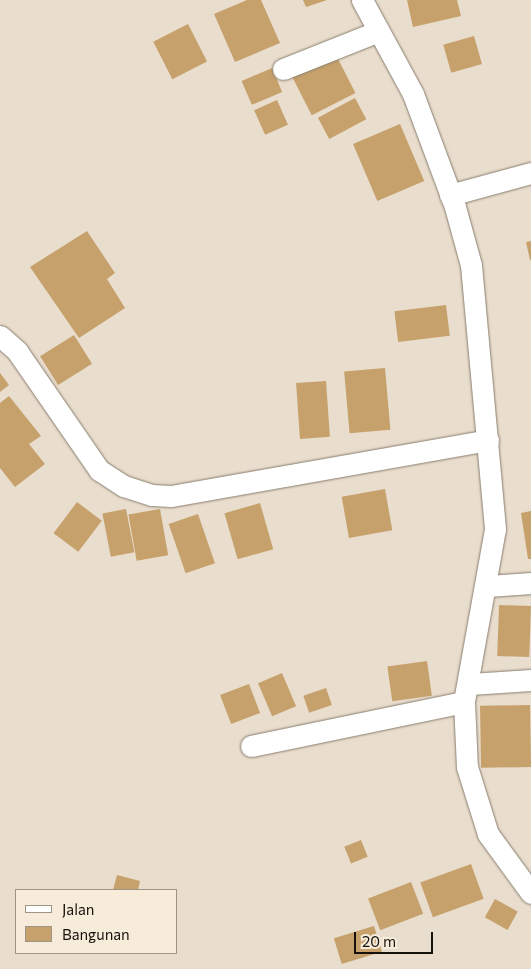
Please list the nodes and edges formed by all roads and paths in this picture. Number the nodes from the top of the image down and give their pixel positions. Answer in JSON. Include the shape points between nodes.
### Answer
{"nodes":[{"id":1,"x":362,"y":0,"type":"edge"},
{"id":2,"x":376,"y":32,"type":"junction"},
{"id":3,"x":283,"y":70,"type":"dead end"},
{"id":4,"x":531,"y":173,"type":"edge"},
{"id":5,"x":450,"y":195,"type":"junction"},
{"id":6,"x":0,"y":336,"type":"edge"},
{"id":7,"x":488,"y":440,"type":"junction"},
{"id":8,"x":531,"y":583,"type":"edge"},
{"id":9,"x":488,"y":586,"type":"junction"},
{"id":10,"x":531,"y":680,"type":"edge"},
{"id":11,"x":467,"y":693,"type":"junction"},
{"id":12,"x":251,"y":746,"type":"dead end"},
{"id":13,"x":531,"y":893,"type":"edge"}],
"edges":[{"from":1,"to":2,"type":"street"},
{"from":2,"to":3,"type":"street"},
{"from":2,"to":5,"type":"street","via":[[413,94]]},
{"from":4,"to":5,"type":"street"},
{"from":5,"to":7,"type":"street","via":[[470,265]]},
{"from":6,"to":7,"type":"street","via":[[17,351],[99,470],[124,486],[152,495],[171,496]]},
{"from":7,"to":9,"type":"street","via":[[495,529]]},
{"from":8,"to":9,"type":"street"},
{"from":9,"to":11,"type":"street"},
{"from":10,"to":11,"type":"street"},
{"from":11,"to":12,"type":"street"},
{"from":11,"to":13,"type":"street","via":[[466,767],[476,803],[488,834]]}]}
